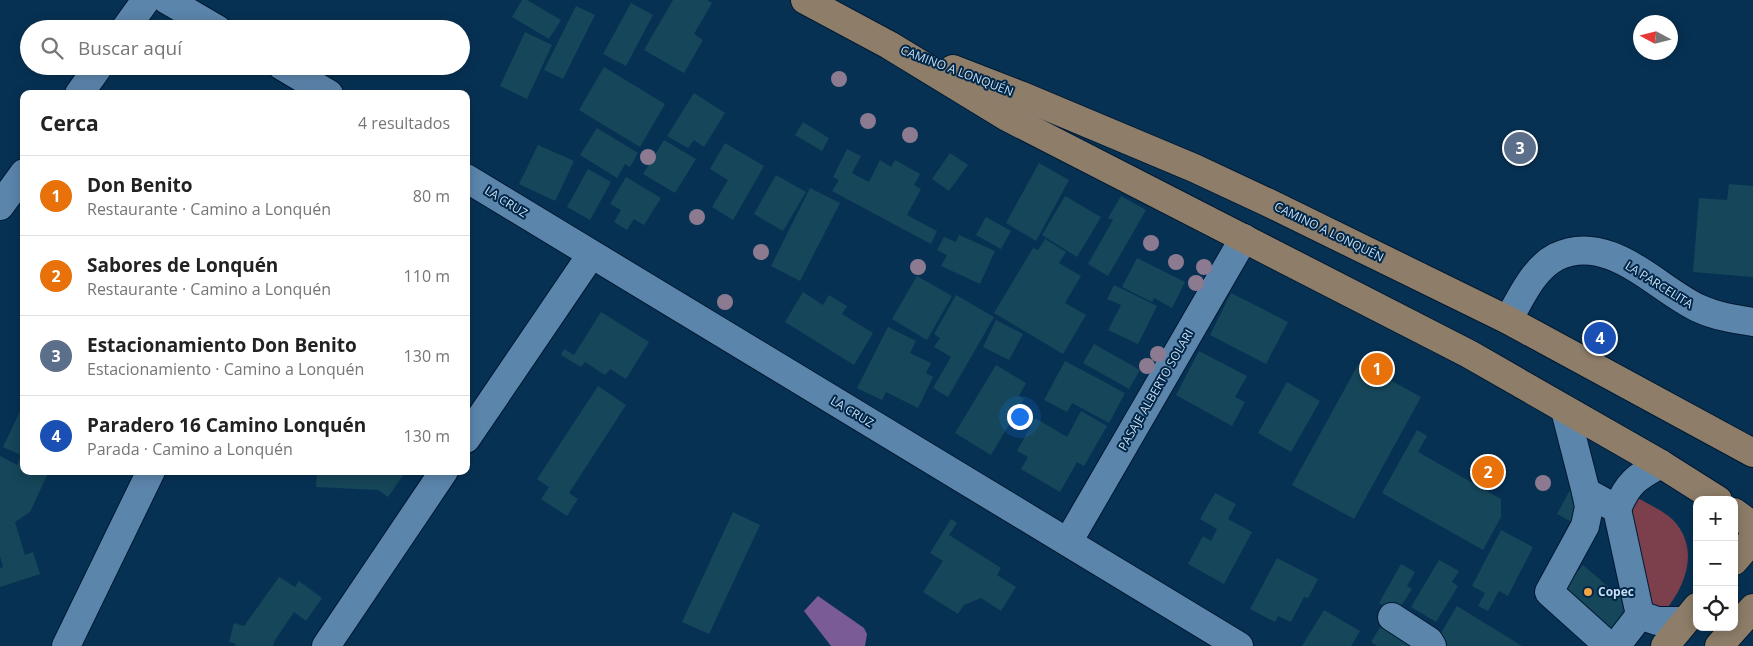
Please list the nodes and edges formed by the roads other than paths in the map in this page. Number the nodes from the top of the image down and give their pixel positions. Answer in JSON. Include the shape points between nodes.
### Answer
{"nodes":[{"id":1,"x":146,"y":0,"type":"edge"},
{"id":2,"x":167,"y":0,"type":"edge"},
{"id":3,"x":805,"y":0,"type":"edge"},
{"id":4,"x":132,"y":20,"type":"edge"},
{"id":5,"x":201,"y":20,"type":"edge"},
{"id":6,"x":889,"y":45,"type":"junction"},
{"id":7,"x":93,"y":75,"type":"edge"},
{"id":8,"x":297,"y":75,"type":"edge"},
{"id":9,"x":83,"y":90,"type":"edge"},
{"id":10,"x":322,"y":90,"type":"edge"},
{"id":11,"x":20,"y":178,"type":"edge"},
{"id":12,"x":470,"y":180,"type":"edge"},
{"id":13,"x":0,"y":206,"type":"edge"},
{"id":14,"x":1244,"y":238,"type":"junction"},
{"id":15,"x":591,"y":255,"type":"junction"},
{"id":16,"x":1508,"y":320,"type":"junction"},
{"id":17,"x":1753,"y":322,"type":"edge"},
{"id":18,"x":1566,"y":410,"type":"junction"},
{"id":19,"x":470,"y":433,"type":"edge"},
{"id":20,"x":1753,"y":453,"type":"edge"},
{"id":21,"x":1662,"y":464,"type":"junction"},
{"id":22,"x":149,"y":475,"type":"edge"},
{"id":23,"x":441,"y":475,"type":"edge"},
{"id":24,"x":1586,"y":492,"type":"junction"},
{"id":25,"x":1712,"y":496,"type":"edge"},
{"id":26,"x":1616,"y":509,"type":"junction"},
{"id":27,"x":1738,"y":515,"type":"edge"},
{"id":28,"x":1753,"y":526,"type":"edge"},
{"id":29,"x":1753,"y":539,"type":"edge"},
{"id":30,"x":1068,"y":542,"type":"junction"},
{"id":31,"x":1738,"y":556,"type":"edge"},
{"id":32,"x":1753,"y":608,"type":"edge"},
{"id":33,"x":1640,"y":614,"type":"junction"},
{"id":34,"x":1691,"y":614,"type":"edge"},
{"id":35,"x":1392,"y":618,"type":"dead end"},
{"id":36,"x":66,"y":646,"type":"edge"},
{"id":37,"x":326,"y":646,"type":"edge"},
{"id":38,"x":1239,"y":646,"type":"edge"},
{"id":39,"x":1432,"y":646,"type":"edge"},
{"id":40,"x":1609,"y":646,"type":"edge"},
{"id":41,"x":1616,"y":646,"type":"edge"},
{"id":42,"x":1665,"y":646,"type":"edge"},
{"id":43,"x":1719,"y":646,"type":"edge"}],
"edges":[{"from":1,"to":4,"type":"street"},
{"from":2,"to":5,"type":"street"},
{"from":3,"to":6,"type":"main road","name":"CAMINO A LONQUÉN"},
{"from":6,"to":14,"type":"main road","name":"CAMINO A LONQUÉN","via":[[1007,117]]},
{"from":6,"to":16,"type":"main road","name":"CAMINO A LONQUÉN","via":[[1020,95],[1194,168]]},
{"from":7,"to":9,"type":"street"},
{"from":8,"to":10,"type":"street"},
{"from":11,"to":13,"type":"street"},
{"from":12,"to":15,"type":"street","name":"LA CRUZ"},
{"from":14,"to":18,"type":"main road","name":"CAMINO A LONQUÉN","via":[[1469,354]]},
{"from":14,"to":30,"type":"street","name":"PASAJE ALBERTO SOLARI"},
{"from":15,"to":19,"type":"street"},
{"from":15,"to":30,"type":"street","name":"LA CRUZ"},
{"from":16,"to":17,"type":"street","name":"LA PARCELITA","via":[[1530,281],[1544,267],[1556,257],[1584,251],[1615,258],[1696,308]]},
{"from":16,"to":20,"type":"main road","name":"CAMINO A LONQUÉN"},
{"from":18,"to":21,"type":"main road","name":"CAMINO A LONQUÉN"},
{"from":18,"to":24,"type":"street"},
{"from":21,"to":25,"type":"main road","name":"CAMINO A LONQUÉN"},
{"from":21,"to":26,"type":"street","via":[[1636,478]]},
{"from":22,"to":36,"type":"street"},
{"from":23,"to":37,"type":"street"},
{"from":24,"to":26,"type":"street"},
{"from":24,"to":40,"type":"street","via":[[1590,507],[1587,521],[1549,592]]},
{"from":26,"to":33,"type":"street"},
{"from":27,"to":28,"type":"main road"},
{"from":29,"to":31,"type":"main road"},
{"from":30,"to":38,"type":"street","name":"LA CRUZ"},
{"from":32,"to":43,"type":"main road"},
{"from":33,"to":34,"type":"street","via":[[1657,621]]},
{"from":33,"to":41,"type":"street"},
{"from":34,"to":42,"type":"main road"},
{"from":35,"to":39,"type":"street"}]}
